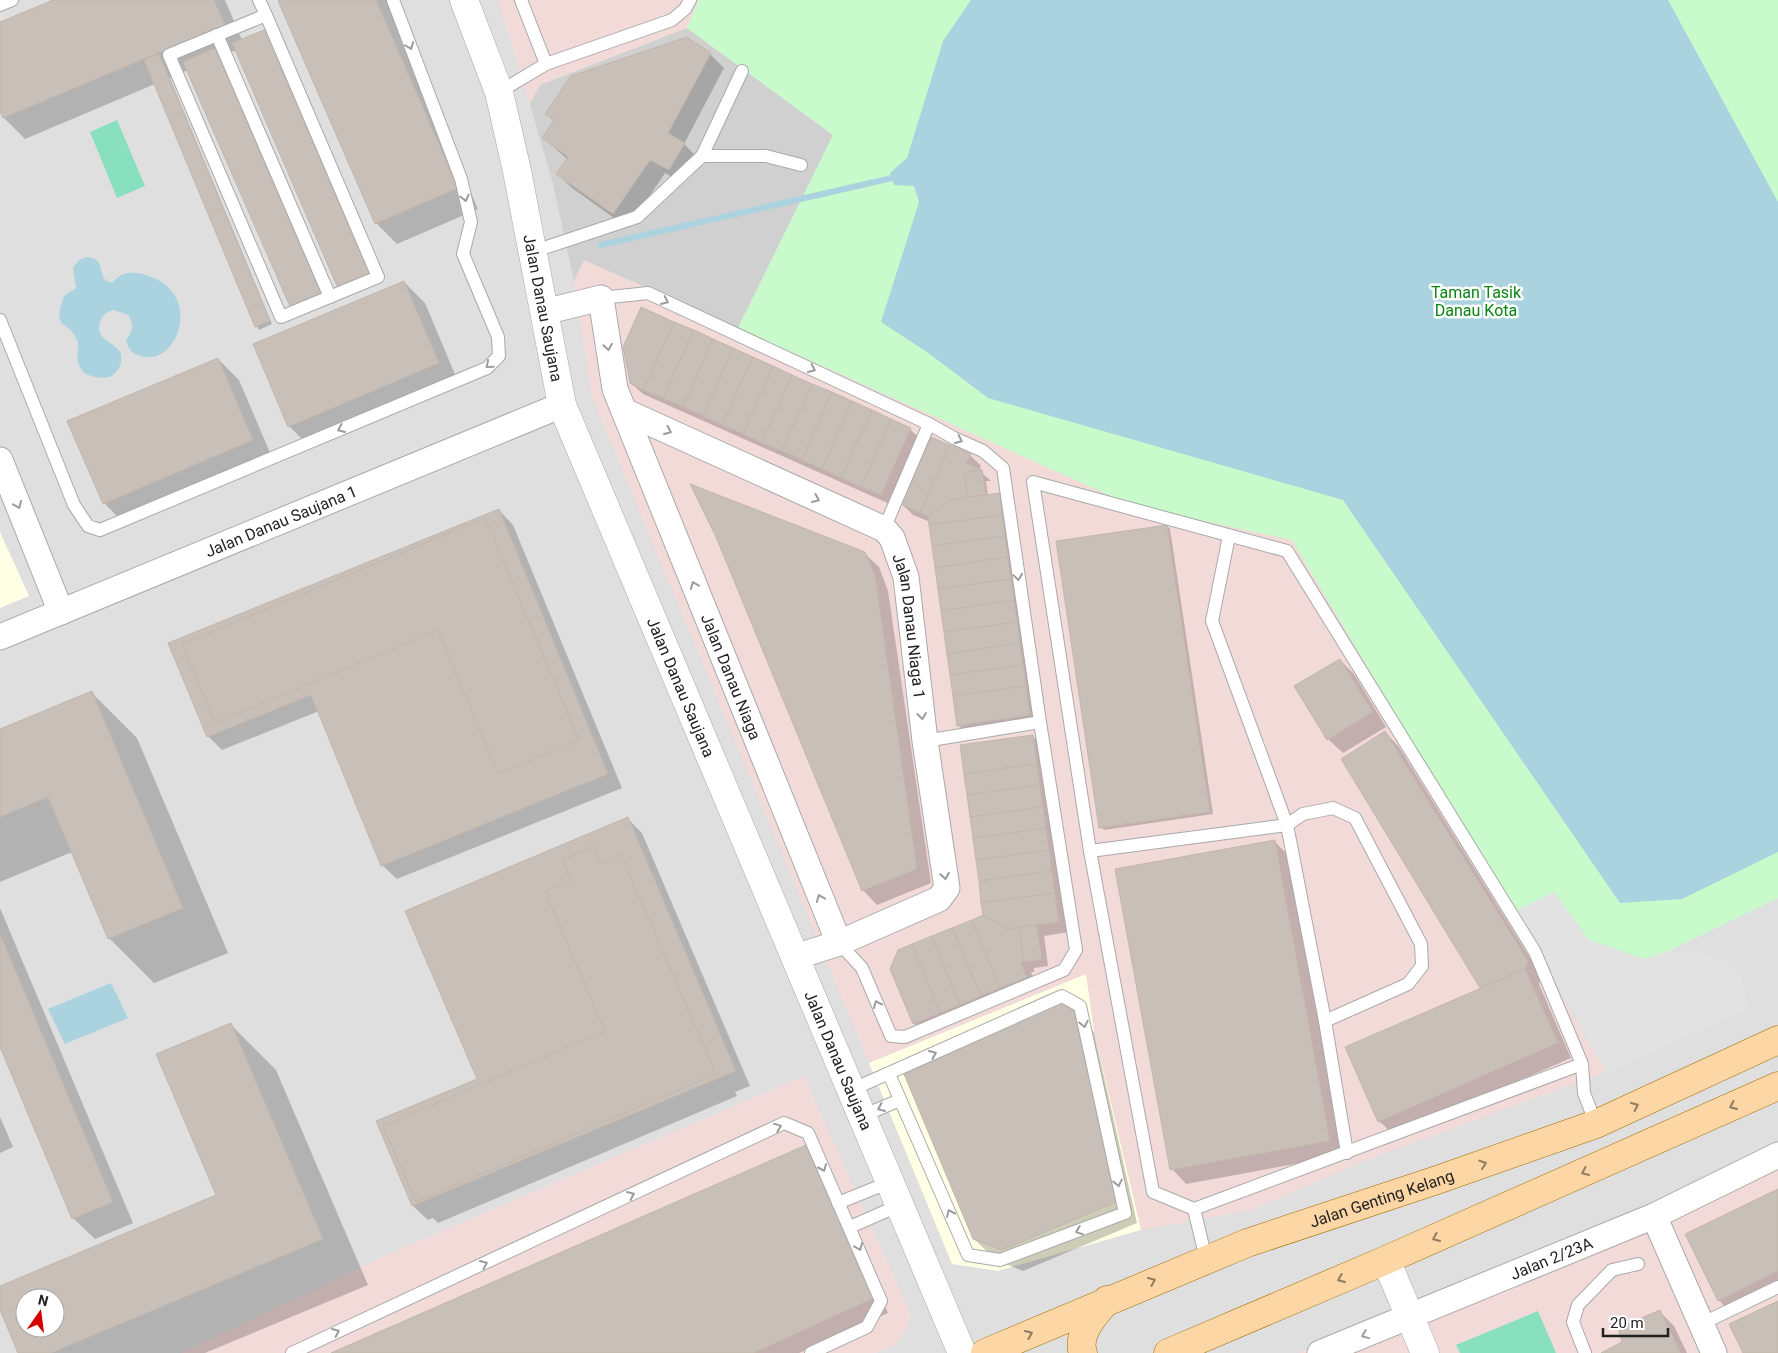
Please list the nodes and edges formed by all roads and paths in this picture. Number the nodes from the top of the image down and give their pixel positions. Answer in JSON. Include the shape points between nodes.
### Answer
{"nodes":[{"id":1,"x":12,"y":0,"type":"edge"},
{"id":2,"x":259,"y":0,"type":"edge"},
{"id":3,"x":393,"y":0,"type":"edge"},
{"id":4,"x":464,"y":0,"type":"edge"},
{"id":5,"x":522,"y":0,"type":"edge"},
{"id":6,"x":690,"y":0,"type":"edge"},
{"id":7,"x":0,"y":5,"type":"edge"},
{"id":8,"x":266,"y":15,"type":"junction"},
{"id":9,"x":217,"y":35,"type":"junction"},
{"id":10,"x":546,"y":64,"type":"junction"},
{"id":11,"x":742,"y":71,"type":"dead end"},
{"id":12,"x":499,"y":92,"type":"junction"},
{"id":13,"x":702,"y":156,"type":"junction"},
{"id":14,"x":801,"y":164,"type":"dead end"},
{"id":15,"x":532,"y":252,"type":"junction"},
{"id":16,"x":330,"y":297,"type":"junction"},
{"id":17,"x":601,"y":298,"type":"junction"},
{"id":18,"x":544,"y":312,"type":"junction"},
{"id":19,"x":0,"y":320,"type":"edge"},
{"id":20,"x":562,"y":405,"type":"junction"},
{"id":21,"x":624,"y":411,"type":"junction"},
{"id":22,"x":929,"y":424,"type":"junction"},
{"id":23,"x":0,"y":460,"type":"edge"},
{"id":24,"x":884,"y":529,"type":"junction"},
{"id":25,"x":1229,"y":536,"type":"junction"},
{"id":26,"x":61,"y":612,"type":"junction"},
{"id":27,"x":0,"y":637,"type":"edge"},
{"id":28,"x":1040,"y":722,"type":"junction"},
{"id":29,"x":925,"y":741,"type":"junction"},
{"id":30,"x":1287,"y":825,"type":"junction"},
{"id":31,"x":1090,"y":851,"type":"junction"},
{"id":32,"x":839,"y":943,"type":"junction"},
{"id":33,"x":795,"y":957,"type":"junction"},
{"id":34,"x":1325,"y":1020,"type":"junction"},
{"id":35,"x":1778,"y":1040,"type":"edge"},
{"id":36,"x":1582,"y":1064,"type":"junction"},
{"id":37,"x":889,"y":1074,"type":"junction"},
{"id":38,"x":1778,"y":1086,"type":"edge"},
{"id":39,"x":851,"y":1090,"type":"junction"},
{"id":40,"x":900,"y":1100,"type":"junction"},
{"id":41,"x":862,"y":1116,"type":"junction"},
{"id":42,"x":1596,"y":1124,"type":"junction"},
{"id":43,"x":1347,"y":1152,"type":"junction"},
{"id":44,"x":1778,"y":1155,"type":"edge"},
{"id":45,"x":895,"y":1193,"type":"junction"},
{"id":46,"x":838,"y":1203,"type":"junction"},
{"id":47,"x":1194,"y":1209,"type":"junction"},
{"id":48,"x":1654,"y":1216,"type":"junction"},
{"id":49,"x":850,"y":1227,"type":"junction"},
{"id":50,"x":1206,"y":1259,"type":"junction"},
{"id":51,"x":1386,"y":1260,"type":"junction"},
{"id":52,"x":1638,"y":1264,"type":"dead end"},
{"id":53,"x":1778,"y":1287,"type":"edge"},
{"id":54,"x":1108,"y":1300,"type":"junction"},
{"id":55,"x":1410,"y":1316,"type":"junction"},
{"id":56,"x":1701,"y":1324,"type":"junction"},
{"id":57,"x":992,"y":1351,"type":"edge"},
{"id":58,"x":292,"y":1353,"type":"edge"},
{"id":59,"x":811,"y":1353,"type":"edge"},
{"id":60,"x":962,"y":1353,"type":"edge"},
{"id":61,"x":1083,"y":1353,"type":"edge"},
{"id":62,"x":1168,"y":1353,"type":"edge"},
{"id":63,"x":1320,"y":1353,"type":"edge"},
{"id":64,"x":1425,"y":1353,"type":"edge"},
{"id":65,"x":1585,"y":1353,"type":"edge"},
{"id":66,"x":1714,"y":1353,"type":"edge"}],
"edges":[{"from":1,"to":7,"type":"lane"},
{"from":2,"to":8,"type":"lane"},
{"from":3,"to":19,"type":"lane","one_way":true,"via":[[461,179],[471,222],[463,254],[498,337],[499,356],[487,368],[100,530],[88,526],[74,505]]},
{"from":4,"to":12,"type":"street","name":"Jalan Danau Saujana"},
{"from":5,"to":10,"type":"lane"},
{"from":6,"to":10,"type":"lane","via":[[686,9],[672,20]]},
{"from":8,"to":9,"type":"lane"},
{"from":8,"to":16,"type":"lane","via":[[378,277]]},
{"from":9,"to":16,"type":"lane"},
{"from":9,"to":16,"type":"lane","via":[[170,55],[282,318]]},
{"from":10,"to":12,"type":"lane"},
{"from":11,"to":13,"type":"lane"},
{"from":12,"to":15,"type":"street","name":"Jalan Danau Saujana","via":[[518,171]]},
{"from":13,"to":14,"type":"lane","via":[[766,156]]},
{"from":13,"to":15,"type":"lane","via":[[637,218]]},
{"from":15,"to":18,"type":"street","name":"Jalan Danau Saujana"},
{"from":17,"to":18,"type":"street"},
{"from":17,"to":21,"type":"street","name":"Jalan Danau Niaga","one_way":true,"via":[[615,389]]},
{"from":17,"to":22,"type":"lane","one_way":true,"via":[[648,293]]},
{"from":18,"to":20,"type":"street","name":"Jalan Danau Saujana"},
{"from":20,"to":26,"type":"street","name":"Jalan Danau Saujana 1"},
{"from":20,"to":33,"type":"street","name":"Jalan Danau Saujana"},
{"from":21,"to":24,"type":"street","one_way":true},
{"from":32,"to":21,"type":"street","name":"Jalan Danau Niaga","one_way":true},
{"from":22,"to":24,"type":"lane"},
{"from":22,"to":28,"type":"lane","one_way":true,"via":[[983,451],[1003,468]]},
{"from":23,"to":26,"type":"street","one_way":true},
{"from":24,"to":29,"type":"street","name":"Jalan Danau Niaga 1","one_way":true,"via":[[892,538],[906,577]]},
{"from":25,"to":30,"type":"lane","via":[[1212,621]]},
{"from":25,"to":31,"type":"lane","via":[[1033,482]]},
{"from":25,"to":36,"type":"lane","via":[[1287,552],[1535,952]]},
{"from":26,"to":27,"type":"street","name":"Jalan Danau Saujana 1"},
{"from":28,"to":29,"type":"lane"},
{"from":28,"to":32,"type":"lane","one_way":true,"via":[[1076,950],[1064,970],[905,1036],[891,1036],[862,968]]},
{"from":29,"to":32,"type":"street","name":"Jalan Danau Niaga 1","one_way":true,"via":[[947,888],[939,899]]},
{"from":30,"to":31,"type":"lane"},
{"from":30,"to":34,"type":"lane"},
{"from":30,"to":34,"type":"lane","via":[[1303,814],[1333,808],[1355,818],[1421,944],[1422,966],[1408,984]]},
{"from":31,"to":47,"type":"lane","via":[[1153,1192]]},
{"from":32,"to":33,"type":"street","name":"Jalan Danau Niaga 1"},
{"from":33,"to":39,"type":"street","name":"Jalan Danau Saujana"},
{"from":34,"to":43,"type":"lane"},
{"from":42,"to":35,"type":"main road","name":"Jalan Genting Kelang","one_way":true},
{"from":36,"to":42,"type":"lane","via":[[1584,1093]]},
{"from":36,"to":43,"type":"lane"},
{"from":37,"to":39,"type":"lane"},
{"from":37,"to":40,"type":"lane"},
{"from":37,"to":40,"type":"lane","one_way":true,"via":[[1062,996],[1080,1006],[1125,1213],[1000,1260],[968,1255]]},
{"from":38,"to":51,"type":"main road","one_way":true},
{"from":39,"to":41,"type":"street","name":"Jalan Danau Saujana"},
{"from":40,"to":41,"type":"lane","one_way":true},
{"from":41,"to":45,"type":"street","name":"Jalan Danau Saujana"},
{"from":50,"to":42,"type":"main road","name":"Jalan Genting Kelang","one_way":true,"via":[[1247,1242]]},
{"from":43,"to":47,"type":"lane"},
{"from":44,"to":48,"type":"street","name":"Jalan 2/23A"},
{"from":45,"to":46,"type":"lane"},
{"from":45,"to":49,"type":"lane"},
{"from":45,"to":60,"type":"street","name":"Jalan Danau Saujana"},
{"from":46,"to":49,"type":"lane"},
{"from":58,"to":46,"type":"lane","one_way":true,"via":[[784,1123],[808,1133]]},
{"from":47,"to":50,"type":"lane"},
{"from":48,"to":55,"type":"street","name":"Jalan 2/23A"},
{"from":48,"to":56,"type":"street"},
{"from":49,"to":59,"type":"lane","one_way":true,"via":[[881,1301],[867,1327]]},
{"from":54,"to":50,"type":"main road","name":"Jalan Genting Kelang","one_way":true},
{"from":51,"to":55,"type":"street"},
{"from":51,"to":62,"type":"main road","one_way":true},
{"from":52,"to":65,"type":"lane","via":[[1612,1270],[1578,1306],[1573,1322]]},
{"from":53,"to":56,"type":"lane"},
{"from":57,"to":54,"type":"main road","name":"Jalan Genting Kelang","one_way":true},
{"from":54,"to":61,"type":"main road","via":[[1084,1332]]},
{"from":55,"to":63,"type":"street","name":"Jalan 2/23A","one_way":true},
{"from":55,"to":64,"type":"street"},
{"from":56,"to":66,"type":"street"}]}
